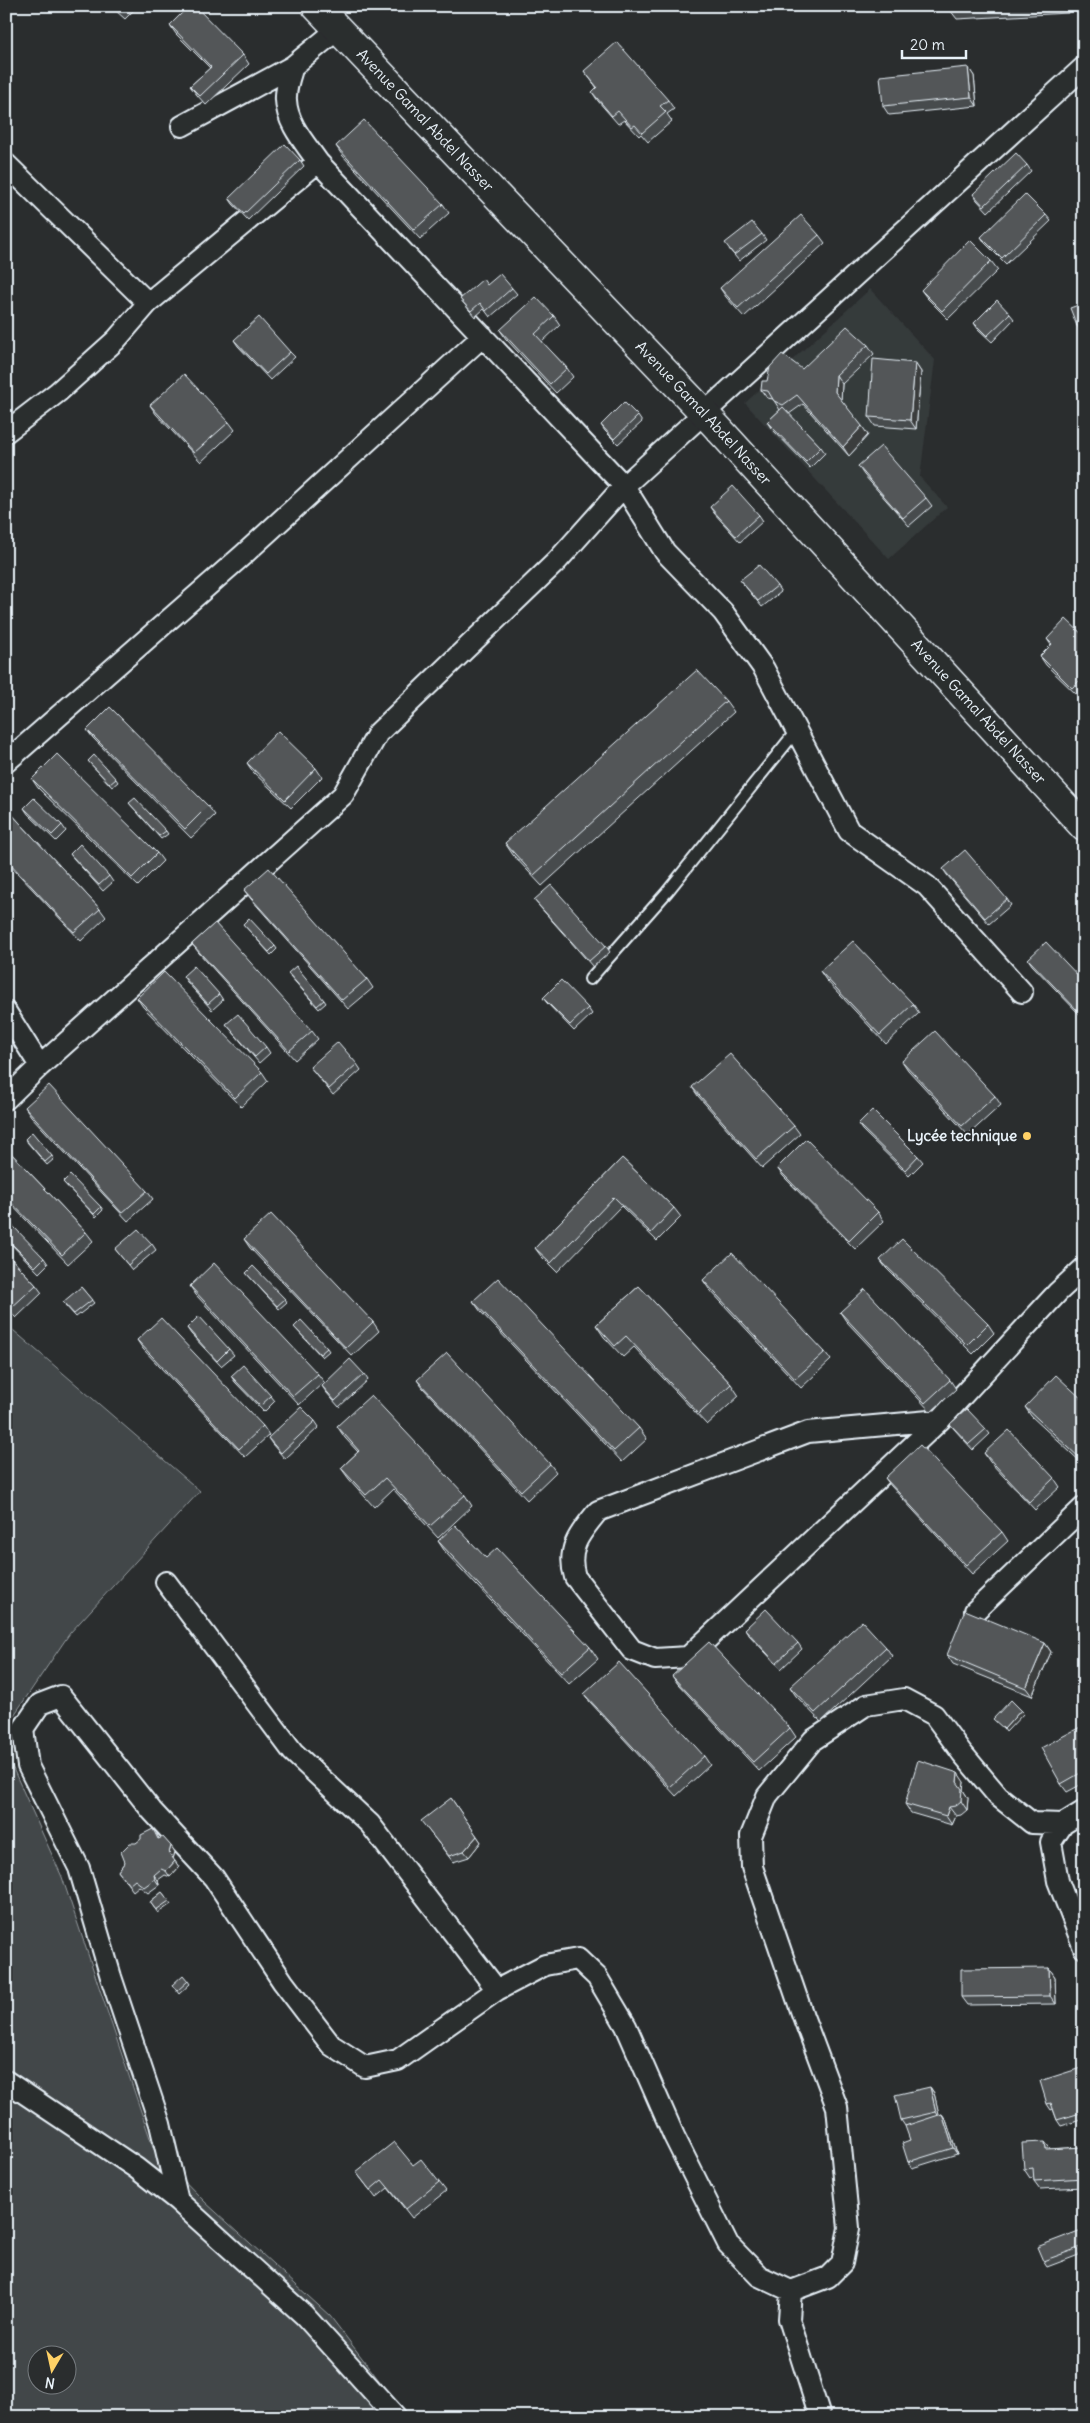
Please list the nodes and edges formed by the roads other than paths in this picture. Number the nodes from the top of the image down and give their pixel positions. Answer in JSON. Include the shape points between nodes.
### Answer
{"nodes":[{"id":1,"x":316,"y":6,"type":"edge"},
{"id":2,"x":338,"y":30,"type":"junction"},
{"id":3,"x":293,"y":66,"type":"junction"},
{"id":4,"x":1084,"y":67,"type":"edge"},
{"id":5,"x":182,"y":126,"type":"dead end"},
{"id":6,"x":318,"y":162,"type":"junction"},
{"id":7,"x":6,"y":164,"type":"edge"},
{"id":8,"x":148,"y":303,"type":"junction"},
{"id":9,"x":483,"y":336,"type":"junction"},
{"id":10,"x":705,"y":414,"type":"junction"},
{"id":11,"x":6,"y":432,"type":"edge"},
{"id":12,"x":624,"y":486,"type":"junction"},
{"id":13,"x":797,"y":730,"type":"junction"},
{"id":14,"x":6,"y":762,"type":"edge"},
{"id":15,"x":1084,"y":827,"type":"edge"},
{"id":16,"x":590,"y":980,"type":"dead end"},
{"id":17,"x":1022,"y":992,"type":"dead end"},
{"id":18,"x":6,"y":1012,"type":"edge"},
{"id":19,"x":40,"y":1066,"type":"junction"},
{"id":20,"x":6,"y":1099,"type":"edge"},
{"id":21,"x":1084,"y":1268,"type":"edge"},
{"id":22,"x":940,"y":1420,"type":"junction"},
{"id":23,"x":1084,"y":1507,"type":"edge"},
{"id":24,"x":166,"y":1582,"type":"dead end"},
{"id":25,"x":975,"y":1611,"type":"dead end"},
{"id":26,"x":1084,"y":1811,"type":"edge"},
{"id":27,"x":1063,"y":1824,"type":"junction"},
{"id":28,"x":1084,"y":1948,"type":"edge"},
{"id":29,"x":497,"y":1990,"type":"junction"},
{"id":30,"x":6,"y":2081,"type":"edge"},
{"id":31,"x":178,"y":2200,"type":"junction"},
{"id":32,"x":791,"y":2291,"type":"junction"},
{"id":33,"x":396,"y":2417,"type":"edge"},
{"id":34,"x":820,"y":2417,"type":"edge"}],
"edges":[{"from":1,"to":2,"type":"street","name":"Avenue Gamal Abdel Nasser"},
{"from":2,"to":3,"type":"street"},
{"from":2,"to":10,"type":"street","name":"Avenue Gamal Abdel Nasser"},
{"from":3,"to":5,"type":"street"},
{"from":3,"to":6,"type":"street","via":[[285,98],[288,115]]},
{"from":4,"to":10,"type":"street"},
{"from":6,"to":8,"type":"street"},
{"from":6,"to":9,"type":"street"},
{"from":7,"to":8,"type":"street"},
{"from":8,"to":11,"type":"street","via":[[116,340],[58,392]]},
{"from":9,"to":12,"type":"street"},
{"from":9,"to":14,"type":"street","via":[[243,555]]},
{"from":10,"to":12,"type":"street"},
{"from":10,"to":15,"type":"street","name":"Avenue Gamal Abdel Nasser"},
{"from":12,"to":13,"type":"street","via":[[665,552],[723,612],[764,669]]},
{"from":12,"to":19,"type":"street","via":[[556,561],[378,733],[343,795]]},
{"from":13,"to":16,"type":"lane","via":[[667,892]]},
{"from":13,"to":17,"type":"street","via":[[849,831],[927,886]]},
{"from":18,"to":19,"type":"street"},
{"from":19,"to":20,"type":"street"},
{"from":21,"to":22,"type":"street"},
{"from":22,"to":22,"type":"street","via":[[688,1657],[655,1660],[632,1650],[575,1577],[571,1562],[578,1536],[598,1511],[808,1432]]},
{"from":23,"to":25,"type":"street"},
{"from":24,"to":29,"type":"street","via":[[293,1752],[370,1824]]},
{"from":26,"to":27,"type":"street"},
{"from":27,"to":28,"type":"street","via":[[1051,1842],[1058,1881]]},
{"from":27,"to":32,"type":"street","via":[[1032,1823],[998,1796],[934,1715],[904,1699],[866,1705],[814,1740],[767,1796],[751,1836],[752,1867],[802,2016],[837,2107],[849,2228],[842,2263],[828,2277]]},
{"from":29,"to":31,"type":"street","via":[[398,2060],[364,2067],[331,2045],[283,1982],[214,1878],[152,1811],[61,1696],[40,1704],[24,1729],[28,1766],[79,1868],[160,2124]]},
{"from":29,"to":32,"type":"street","via":[[545,1965],[578,1959],[597,1976],[626,2026],[674,2136],[728,2244],[759,2276]]},
{"from":30,"to":31,"type":"street"},
{"from":31,"to":33,"type":"street","via":[[304,2315]]},
{"from":32,"to":34,"type":"street","via":[[789,2319]]}]}
